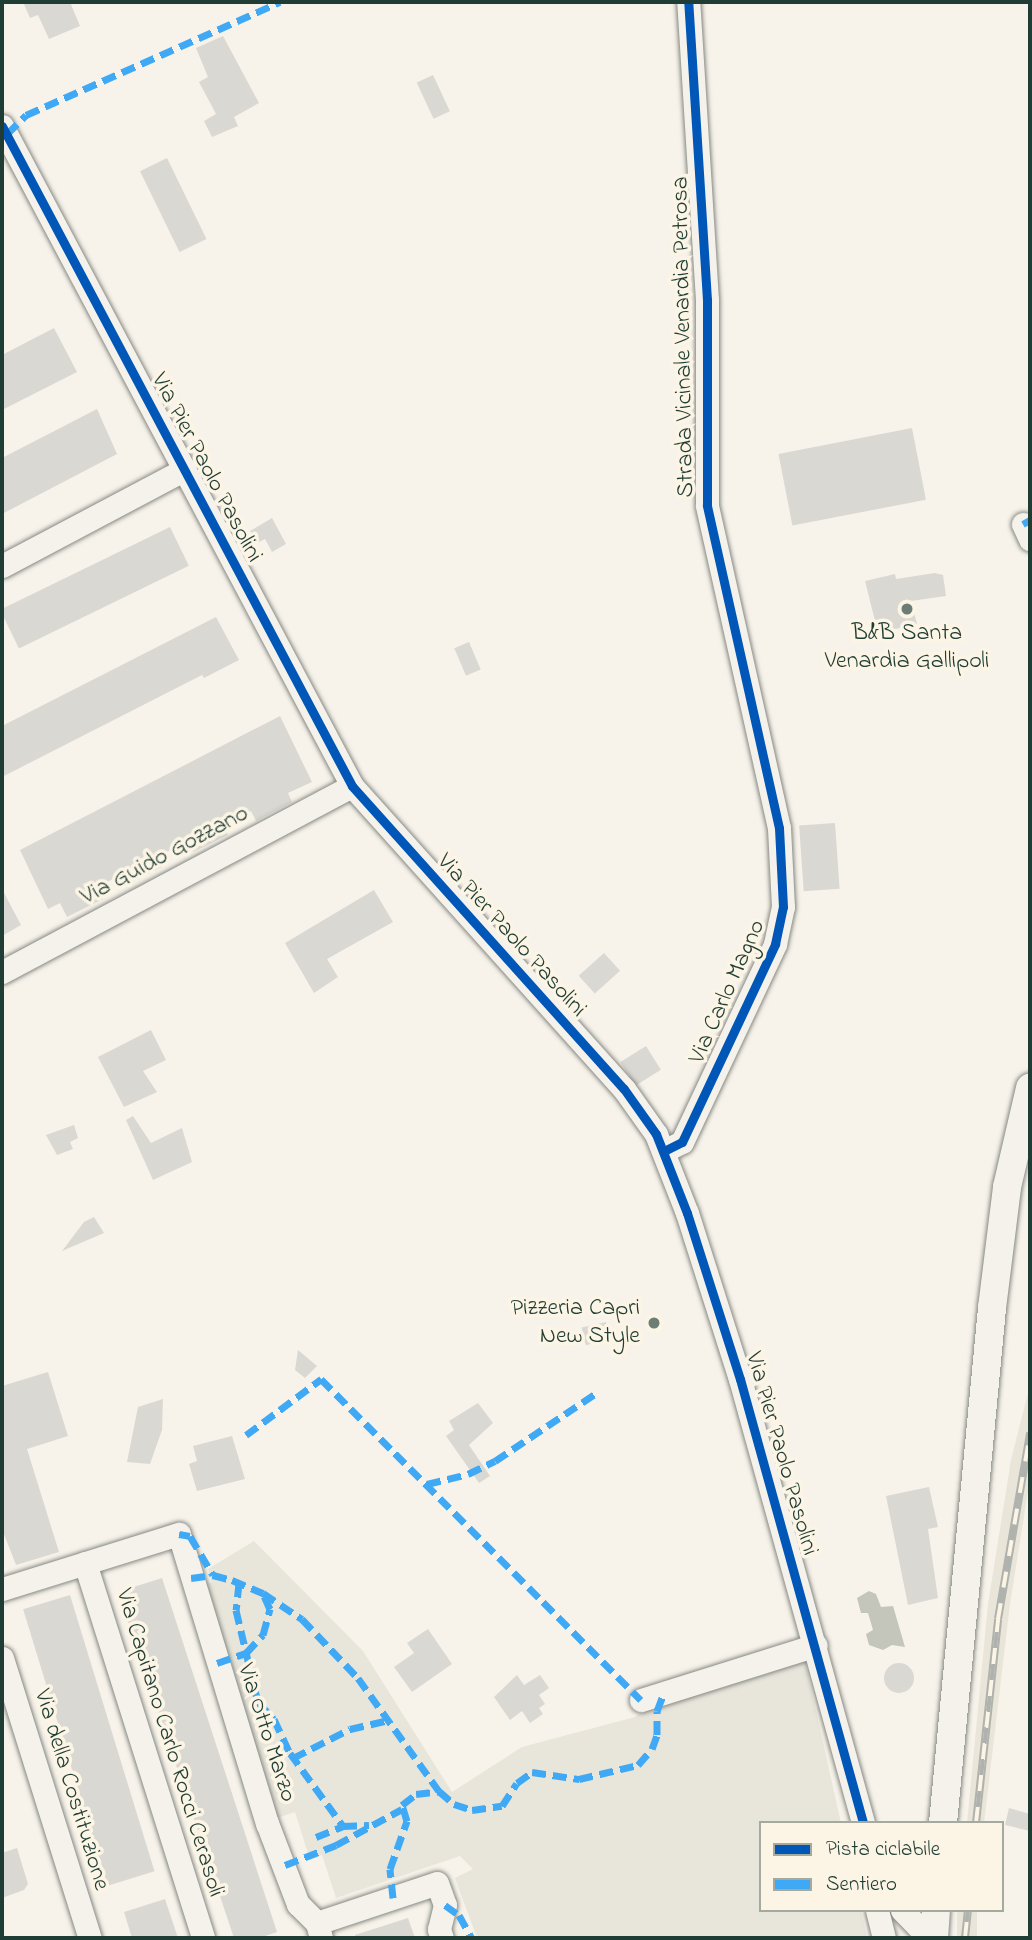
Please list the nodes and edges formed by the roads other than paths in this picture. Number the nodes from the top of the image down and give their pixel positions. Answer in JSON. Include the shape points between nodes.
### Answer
{"nodes":[{"id":1,"x":688,"y":2,"type":"edge"},
{"id":2,"x":2,"y":126,"type":"edge"},
{"id":3,"x":185,"y":469,"type":"junction"},
{"id":4,"x":2,"y":566,"type":"edge"},
{"id":5,"x":751,"y":709,"type":"joint"},
{"id":6,"x":352,"y":786,"type":"junction"},
{"id":7,"x":2,"y":972,"type":"edge"},
{"id":8,"x":1030,"y":1088,"type":"edge"},
{"id":9,"x":664,"y":1151,"type":"junction"},
{"id":10,"x":85,"y":1563,"type":"junction"},
{"id":11,"x":2,"y":1589,"type":"edge"},
{"id":12,"x":816,"y":1645,"type":"junction"},
{"id":13,"x":2,"y":1658,"type":"edge"},
{"id":14,"x":641,"y":1700,"type":"dead end"},
{"id":15,"x":862,"y":1821,"type":"edge"},
{"id":16,"x":943,"y":1821,"type":"edge"},
{"id":17,"x":904,"y":1912,"type":"edge"},
{"id":18,"x":936,"y":1912,"type":"edge"},
{"id":19,"x":319,"y":1931,"type":"edge"},
{"id":20,"x":90,"y":1938,"type":"edge"},
{"id":21,"x":203,"y":1938,"type":"edge"},
{"id":22,"x":442,"y":1938,"type":"edge"},
{"id":23,"x":932,"y":1938,"type":"edge"}],
"edges":[{"from":1,"to":5,"type":"street","name":"Strada Vicinale Venardia Petrosa","via":[[707,300],[704,472],[716,554]]},
{"from":2,"to":3,"type":"street","name":"Via Pier Paolo Pasolini"},
{"from":3,"to":4,"type":"street"},
{"from":3,"to":6,"type":"street","name":"Via Pier Paolo Pasolini"},
{"from":5,"to":9,"type":"street","name":"Via Carlo Magno","via":[[779,828],[780,925],[682,1142]]},
{"from":6,"to":7,"type":"street","name":"Via Guido Gozzano"},
{"from":6,"to":9,"type":"street","name":"Via Pier Paolo Pasolini","via":[[624,1088]]},
{"from":8,"to":16,"type":"main road","via":[[1007,1187],[992,1308]]},
{"from":9,"to":12,"type":"street","name":"Via Pier Paolo Pasolini","via":[[740,1379]]},
{"from":10,"to":11,"type":"street"},
{"from":10,"to":19,"type":"street","name":"Via Otto Marzo","via":[[179,1534],[267,1823],[298,1904]]},
{"from":10,"to":21,"type":"street","name":"Via Capitano Carlo Rocci Cerasoli"},
{"from":12,"to":14,"type":"street"},
{"from":12,"to":15,"type":"street","name":"Via Pier Paolo Pasolini"},
{"from":13,"to":20,"type":"street","name":"Via della Costituzione"},
{"from":17,"to":23,"type":"street"},
{"from":18,"to":23,"type":"main road"},
{"from":19,"to":22,"type":"street","via":[[437,1883],[445,1905],[439,1929]]}]}
